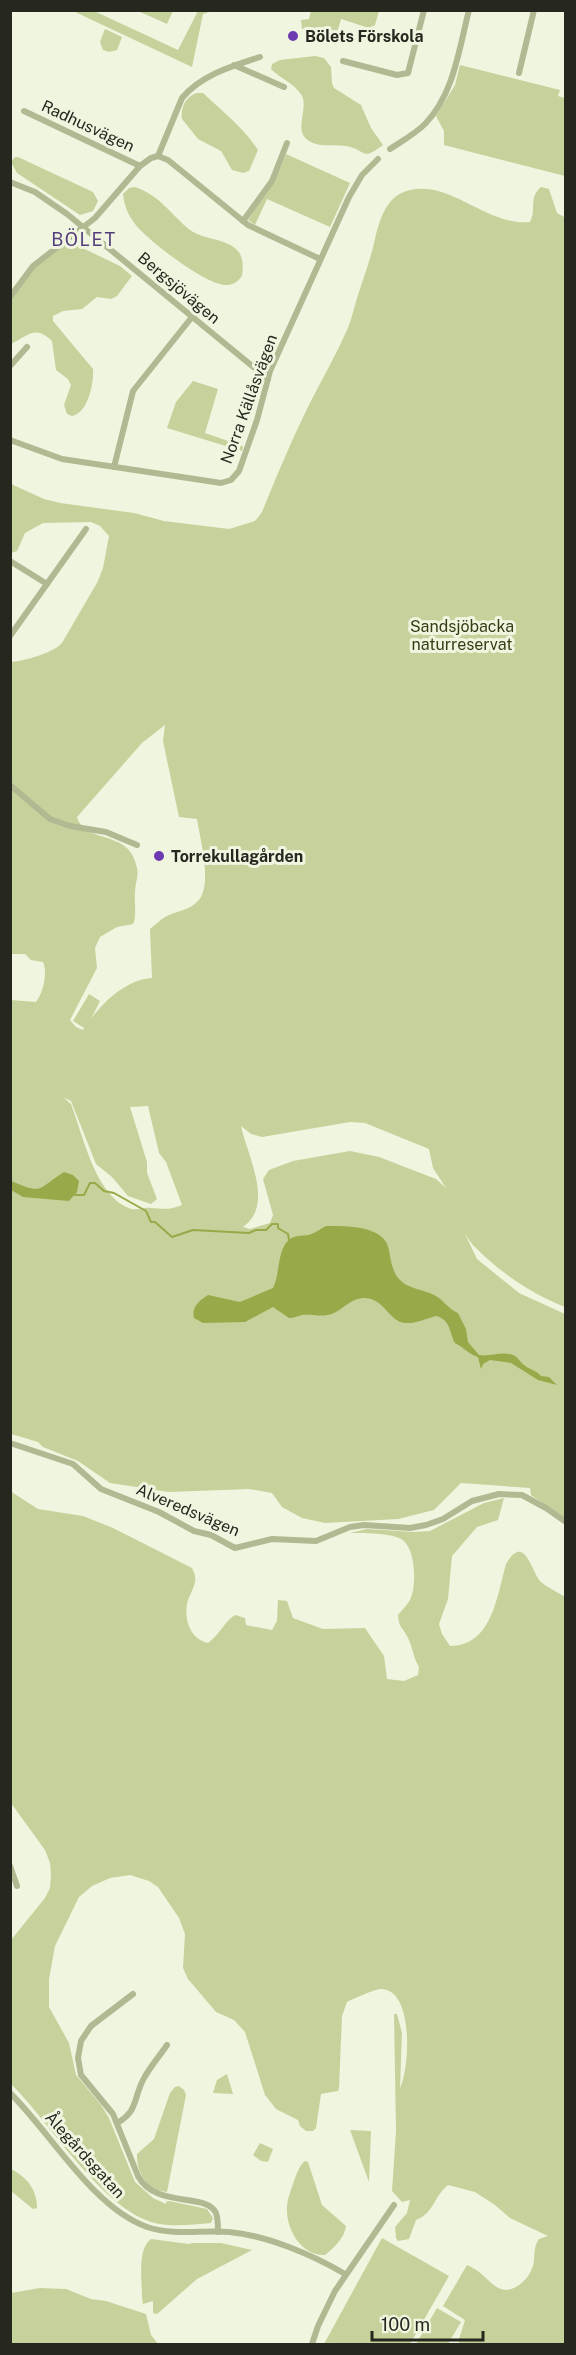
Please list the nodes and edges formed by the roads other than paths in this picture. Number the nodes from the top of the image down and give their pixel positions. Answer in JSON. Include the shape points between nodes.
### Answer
{"nodes":[{"id":1,"x":424,"y":10,"type":"edge"},
{"id":2,"x":469,"y":10,"type":"edge"},
{"id":3,"x":534,"y":10,"type":"edge"},
{"id":4,"x":260,"y":57,"type":"dead end"},
{"id":5,"x":343,"y":61,"type":"dead end"},
{"id":6,"x":233,"y":65,"type":"junction"},
{"id":7,"x":519,"y":72,"type":"dead end"},
{"id":8,"x":284,"y":87,"type":"dead end"},
{"id":9,"x":24,"y":111,"type":"dead end"},
{"id":10,"x":287,"y":143,"type":"dead end"},
{"id":11,"x":390,"y":149,"type":"dead end"},
{"id":12,"x":158,"y":156,"type":"junction"},
{"id":13,"x":378,"y":159,"type":"dead end"},
{"id":14,"x":140,"y":166,"type":"junction"},
{"id":15,"x":10,"y":182,"type":"edge"},
{"id":16,"x":243,"y":221,"type":"junction"},
{"id":17,"x":85,"y":227,"type":"junction"},
{"id":18,"x":320,"y":259,"type":"junction"},
{"id":19,"x":10,"y":297,"type":"edge"},
{"id":20,"x":192,"y":317,"type":"junction"},
{"id":21,"x":27,"y":347,"type":"dead end"},
{"id":22,"x":10,"y":366,"type":"edge"},
{"id":23,"x":268,"y":379,"type":"junction"},
{"id":24,"x":10,"y":440,"type":"edge"},
{"id":25,"x":114,"y":467,"type":"junction"},
{"id":26,"x":86,"y":529,"type":"dead end"},
{"id":27,"x":10,"y":561,"type":"edge"},
{"id":28,"x":47,"y":584,"type":"junction"},
{"id":29,"x":10,"y":636,"type":"edge"},
{"id":30,"x":10,"y":785,"type":"edge"},
{"id":31,"x":137,"y":845,"type":"dead end"},
{"id":32,"x":10,"y":1443,"type":"edge"},
{"id":33,"x":566,"y":1522,"type":"edge"},
{"id":34,"x":10,"y":1866,"type":"edge"},
{"id":35,"x":17,"y":1886,"type":"dead end"},
{"id":36,"x":133,"y":1994,"type":"dead end"},
{"id":37,"x":167,"y":2045,"type":"dead end"},
{"id":38,"x":10,"y":2092,"type":"edge"},
{"id":39,"x":117,"y":2123,"type":"junction"},
{"id":40,"x":394,"y":2205,"type":"dead end"},
{"id":41,"x":218,"y":2232,"type":"junction"},
{"id":42,"x":345,"y":2274,"type":"junction"},
{"id":43,"x":312,"y":2344,"type":"edge"}],
"edges":[{"from":1,"to":5,"type":"street","via":[[408,73],[397,75]]},
{"from":2,"to":11,"type":"street","via":[[442,101],[422,126]]},
{"from":3,"to":7,"type":"street"},
{"from":4,"to":6,"type":"street"},
{"from":6,"to":8,"type":"street"},
{"from":6,"to":12,"type":"street","via":[[200,82],[182,98]]},
{"from":9,"to":14,"type":"street","name":"Radhusvägen"},
{"from":10,"to":16,"type":"street","via":[[272,181]]},
{"from":12,"to":14,"type":"street"},
{"from":12,"to":16,"type":"street"},
{"from":13,"to":18,"type":"street","name":"Norra Källåsvägen","via":[[357,182]]},
{"from":14,"to":17,"type":"street"},
{"from":15,"to":17,"type":"street","name":"Bergsjövägen","via":[[35,192]]},
{"from":16,"to":18,"type":"street"},
{"from":17,"to":19,"type":"street","via":[[33,266]]},
{"from":17,"to":20,"type":"street","name":"Bergsjövägen"},
{"from":18,"to":23,"type":"street","name":"Norra Källåsvägen"},
{"from":20,"to":23,"type":"street","name":"Bergsjövägen"},
{"from":20,"to":25,"type":"street","via":[[133,392]]},
{"from":21,"to":22,"type":"street"},
{"from":23,"to":25,"type":"street","name":"Norra Källåsvägen","via":[[239,471],[231,480],[221,483]]},
{"from":24,"to":25,"type":"street","name":"Norra Källåsvägen","via":[[62,459]]},
{"from":26,"to":28,"type":"street"},
{"from":27,"to":28,"type":"street"},
{"from":28,"to":29,"type":"street"},
{"from":30,"to":31,"type":"street","via":[[50,819],[106,832]]},
{"from":32,"to":33,"type":"street","name":"Alveredsvägen","via":[[73,1464],[101,1489],[235,1548],[272,1539],[316,1541],[364,1525],[426,1526],[472,1502],[499,1494],[522,1496]]},
{"from":34,"to":35,"type":"street"},
{"from":36,"to":39,"type":"street","name":"Ålegårdsgatan","via":[[91,2026],[78,2052],[81,2075]]},
{"from":37,"to":39,"type":"street","via":[[144,2079],[133,2109]]},
{"from":38,"to":41,"type":"street","name":"Ålegårdsgatan","via":[[97,2193],[123,2214],[146,2226],[172,2232]]},
{"from":39,"to":41,"type":"street","name":"Ålegårdsgatan","via":[[143,2184],[157,2194],[210,2207],[216,2214]]},
{"from":40,"to":42,"type":"street"},
{"from":41,"to":42,"type":"street","name":"Ålegårdsgatan","via":[[274,2243]]},
{"from":42,"to":43,"type":"street"}]}
